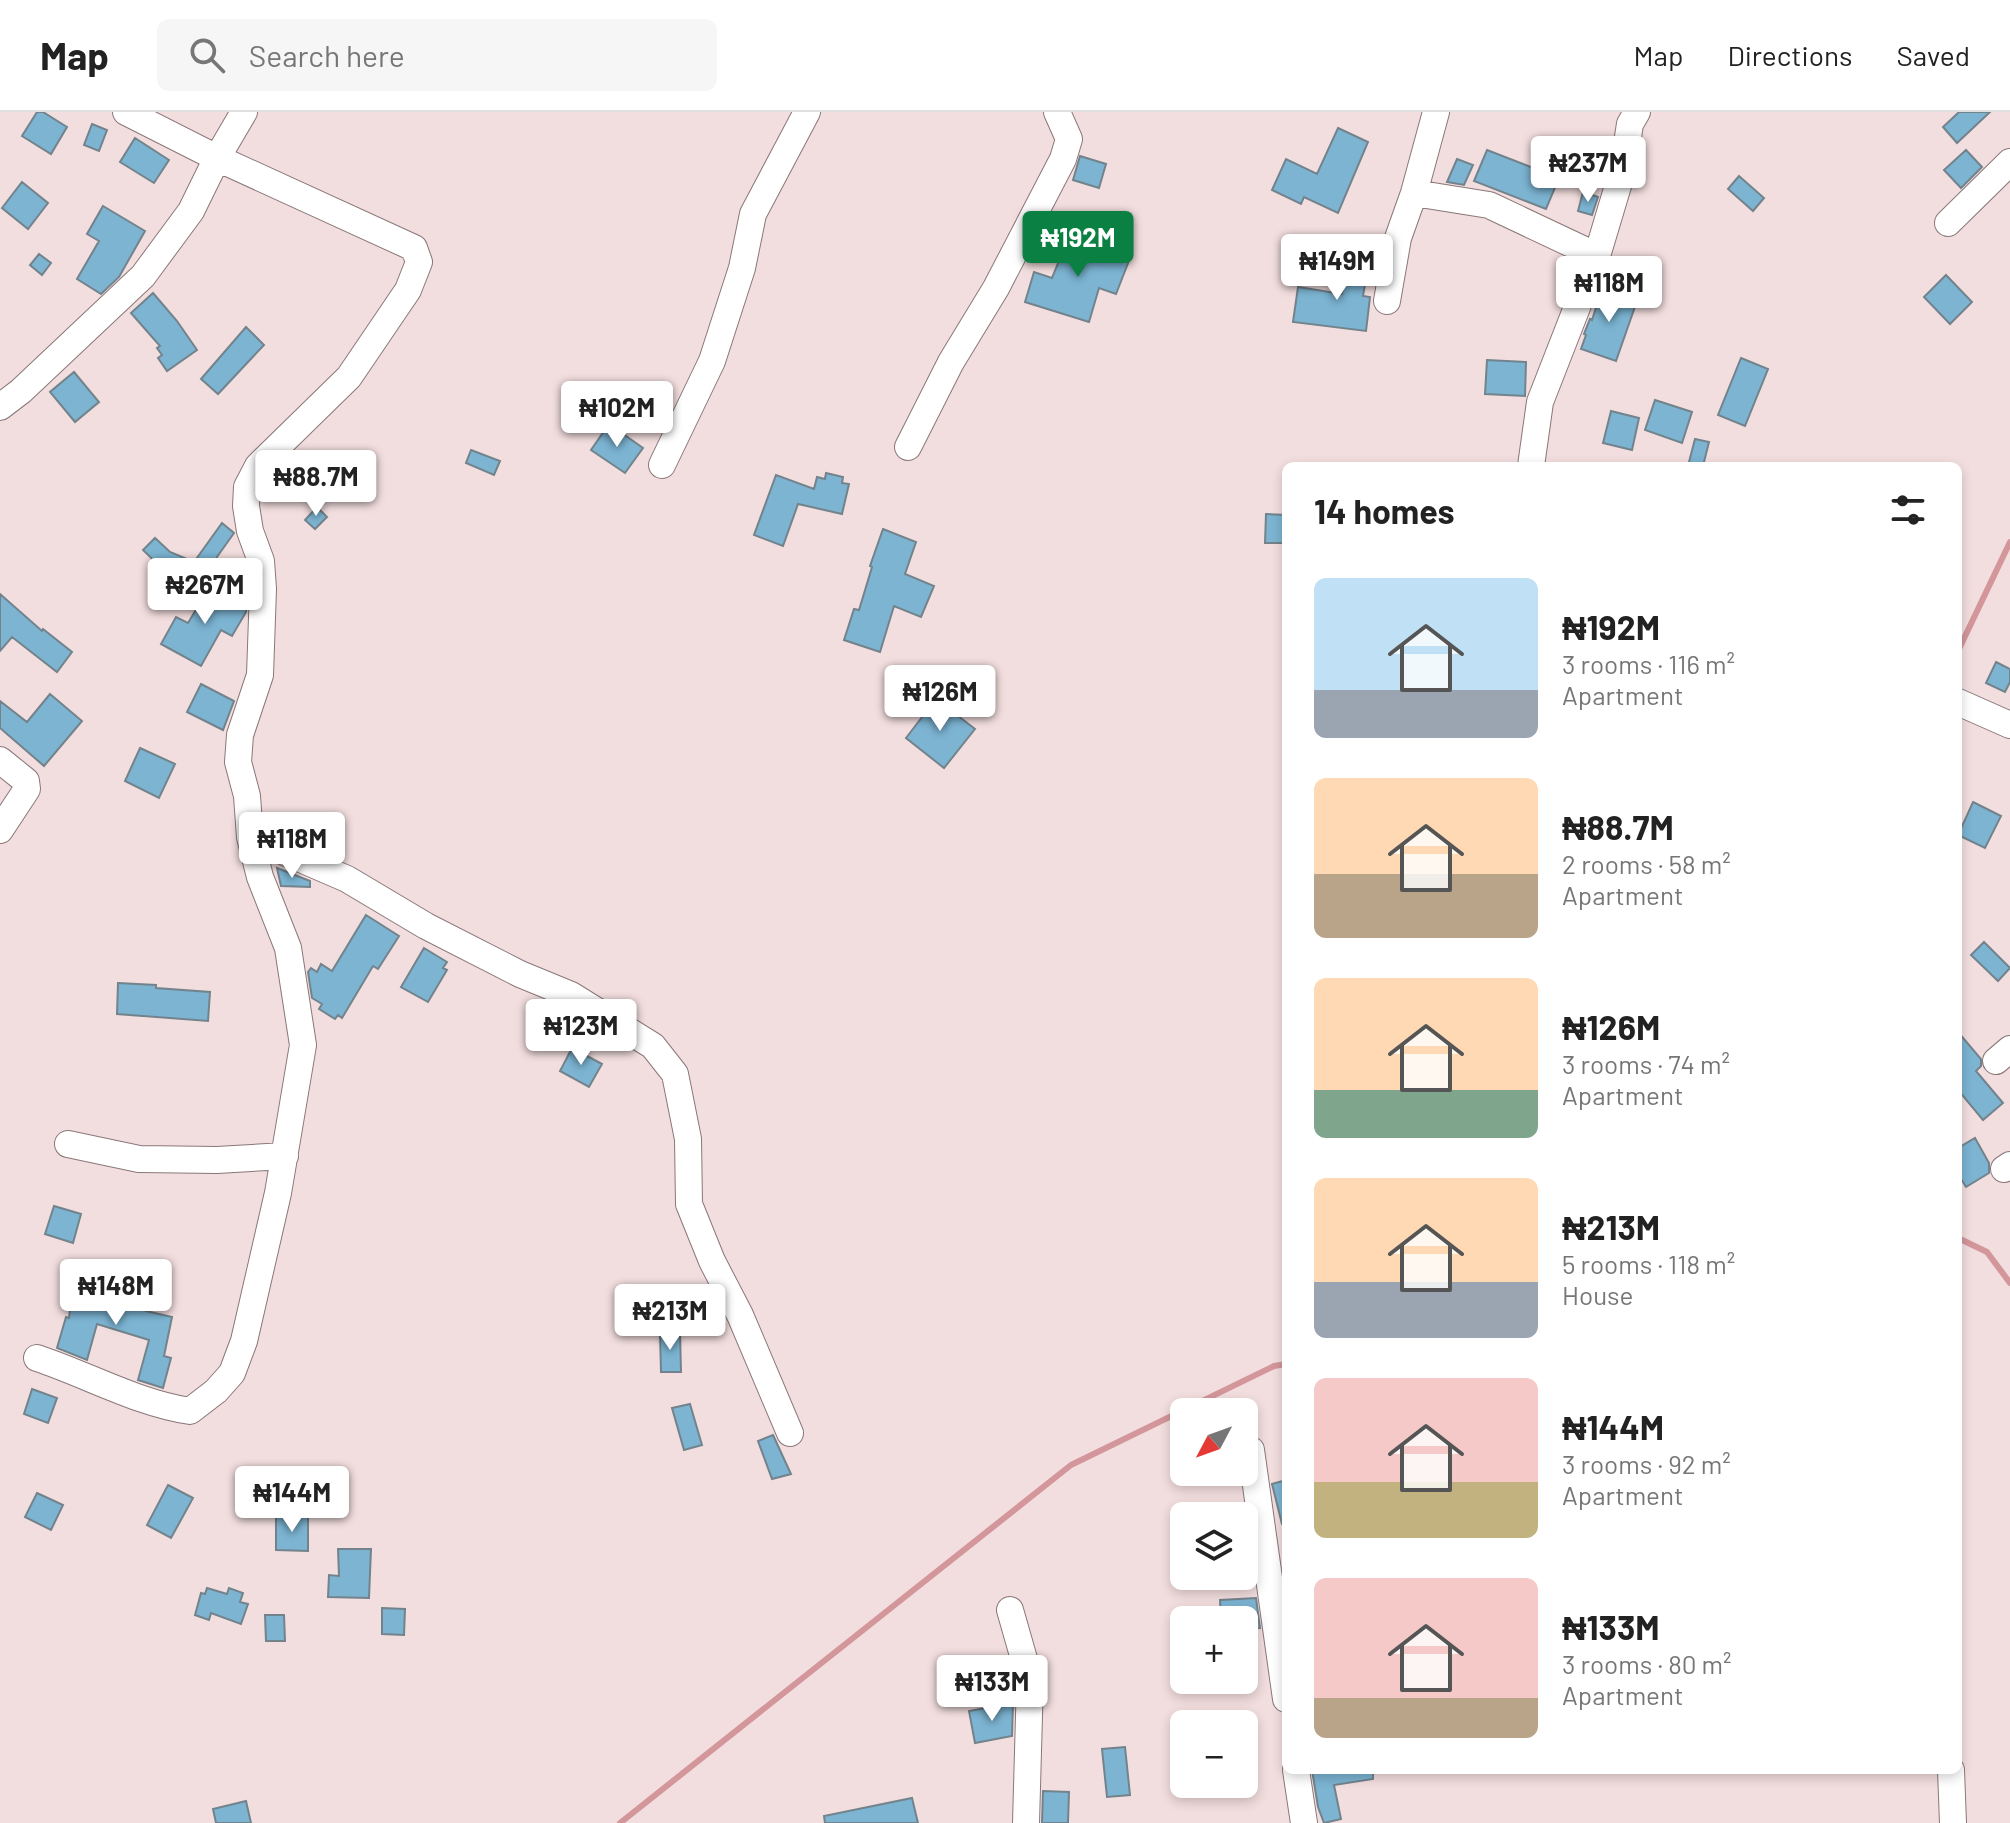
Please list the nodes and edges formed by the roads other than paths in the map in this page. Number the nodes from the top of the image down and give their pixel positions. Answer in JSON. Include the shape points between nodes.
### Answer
{"nodes":[{"id":1,"x":126,"y":112,"type":"edge"},
{"id":2,"x":244,"y":112,"type":"edge"},
{"id":3,"x":807,"y":112,"type":"edge"},
{"id":4,"x":1057,"y":112,"type":"edge"},
{"id":5,"x":1436,"y":112,"type":"edge"},
{"id":6,"x":1637,"y":112,"type":"edge"},
{"id":7,"x":217,"y":158,"type":"junction"},
{"id":8,"x":2010,"y":162,"type":"edge"},
{"id":9,"x":1414,"y":193,"type":"junction"},
{"id":10,"x":1948,"y":223,"type":"dead end"},
{"id":11,"x":1597,"y":256,"type":"junction"},
{"id":12,"x":1387,"y":301,"type":"dead end"},
{"id":13,"x":0,"y":407,"type":"edge"},
{"id":14,"x":908,"y":447,"type":"dead end"},
{"id":15,"x":1532,"y":462,"type":"edge"},
{"id":16,"x":662,"y":465,"type":"dead end"},
{"id":17,"x":1962,"y":704,"type":"edge"},
{"id":18,"x":2010,"y":725,"type":"edge"},
{"id":19,"x":0,"y":760,"type":"edge"},
{"id":20,"x":0,"y":830,"type":"edge"},
{"id":21,"x":250,"y":837,"type":"junction"},
{"id":22,"x":68,"y":1144,"type":"dead end"},
{"id":23,"x":285,"y":1156,"type":"junction"},
{"id":24,"x":37,"y":1358,"type":"dead end"},
{"id":25,"x":790,"y":1433,"type":"dead end"},
{"id":26,"x":1256,"y":1486,"type":"edge"},
{"id":27,"x":1010,"y":1610,"type":"dead end"},
{"id":28,"x":1282,"y":1671,"type":"edge"},
{"id":29,"x":1297,"y":1774,"type":"edge"},
{"id":30,"x":1951,"y":1774,"type":"edge"},
{"id":31,"x":1026,"y":1823,"type":"edge"},
{"id":32,"x":1304,"y":1823,"type":"edge"},
{"id":33,"x":1953,"y":1823,"type":"edge"}],
"edges":[{"from":1,"to":7,"type":"street"},
{"from":2,"to":7,"type":"street"},
{"from":3,"to":16,"type":"street","via":[[753,214],[712,361]]},
{"from":4,"to":14,"type":"street","via":[[1069,139],[1063,159]]},
{"from":5,"to":9,"type":"street"},
{"from":6,"to":11,"type":"street"},
{"from":7,"to":13,"type":"street","via":[[191,211],[143,276]]},
{"from":7,"to":21,"type":"street","via":[[414,248],[419,262],[408,290],[349,377],[258,466],[247,487],[263,589],[260,675],[240,735],[238,762]]},
{"from":8,"to":10,"type":"street"},
{"from":9,"to":11,"type":"street","via":[[1489,205]]},
{"from":9,"to":12,"type":"street","via":[[1398,238]]},
{"from":11,"to":15,"type":"street","via":[[1540,402]]},
{"from":17,"to":18,"type":"street"},
{"from":19,"to":20,"type":"street","via":[[26,781],[27,789]]},
{"from":21,"to":23,"type":"street","via":[[288,948],[303,1045]]},
{"from":21,"to":25,"type":"street","via":[[347,879],[426,926],[571,995],[653,1046],[675,1074],[688,1139],[689,1204]]},
{"from":22,"to":23,"type":"street","via":[[139,1159]]},
{"from":23,"to":24,"type":"street","via":[[244,1341],[232,1373],[201,1403],[190,1411],[177,1409]]},
{"from":26,"to":28,"type":"street"},
{"from":27,"to":31,"type":"street","via":[[1030,1680]]},
{"from":29,"to":32,"type":"street"},
{"from":30,"to":33,"type":"street"}]}
